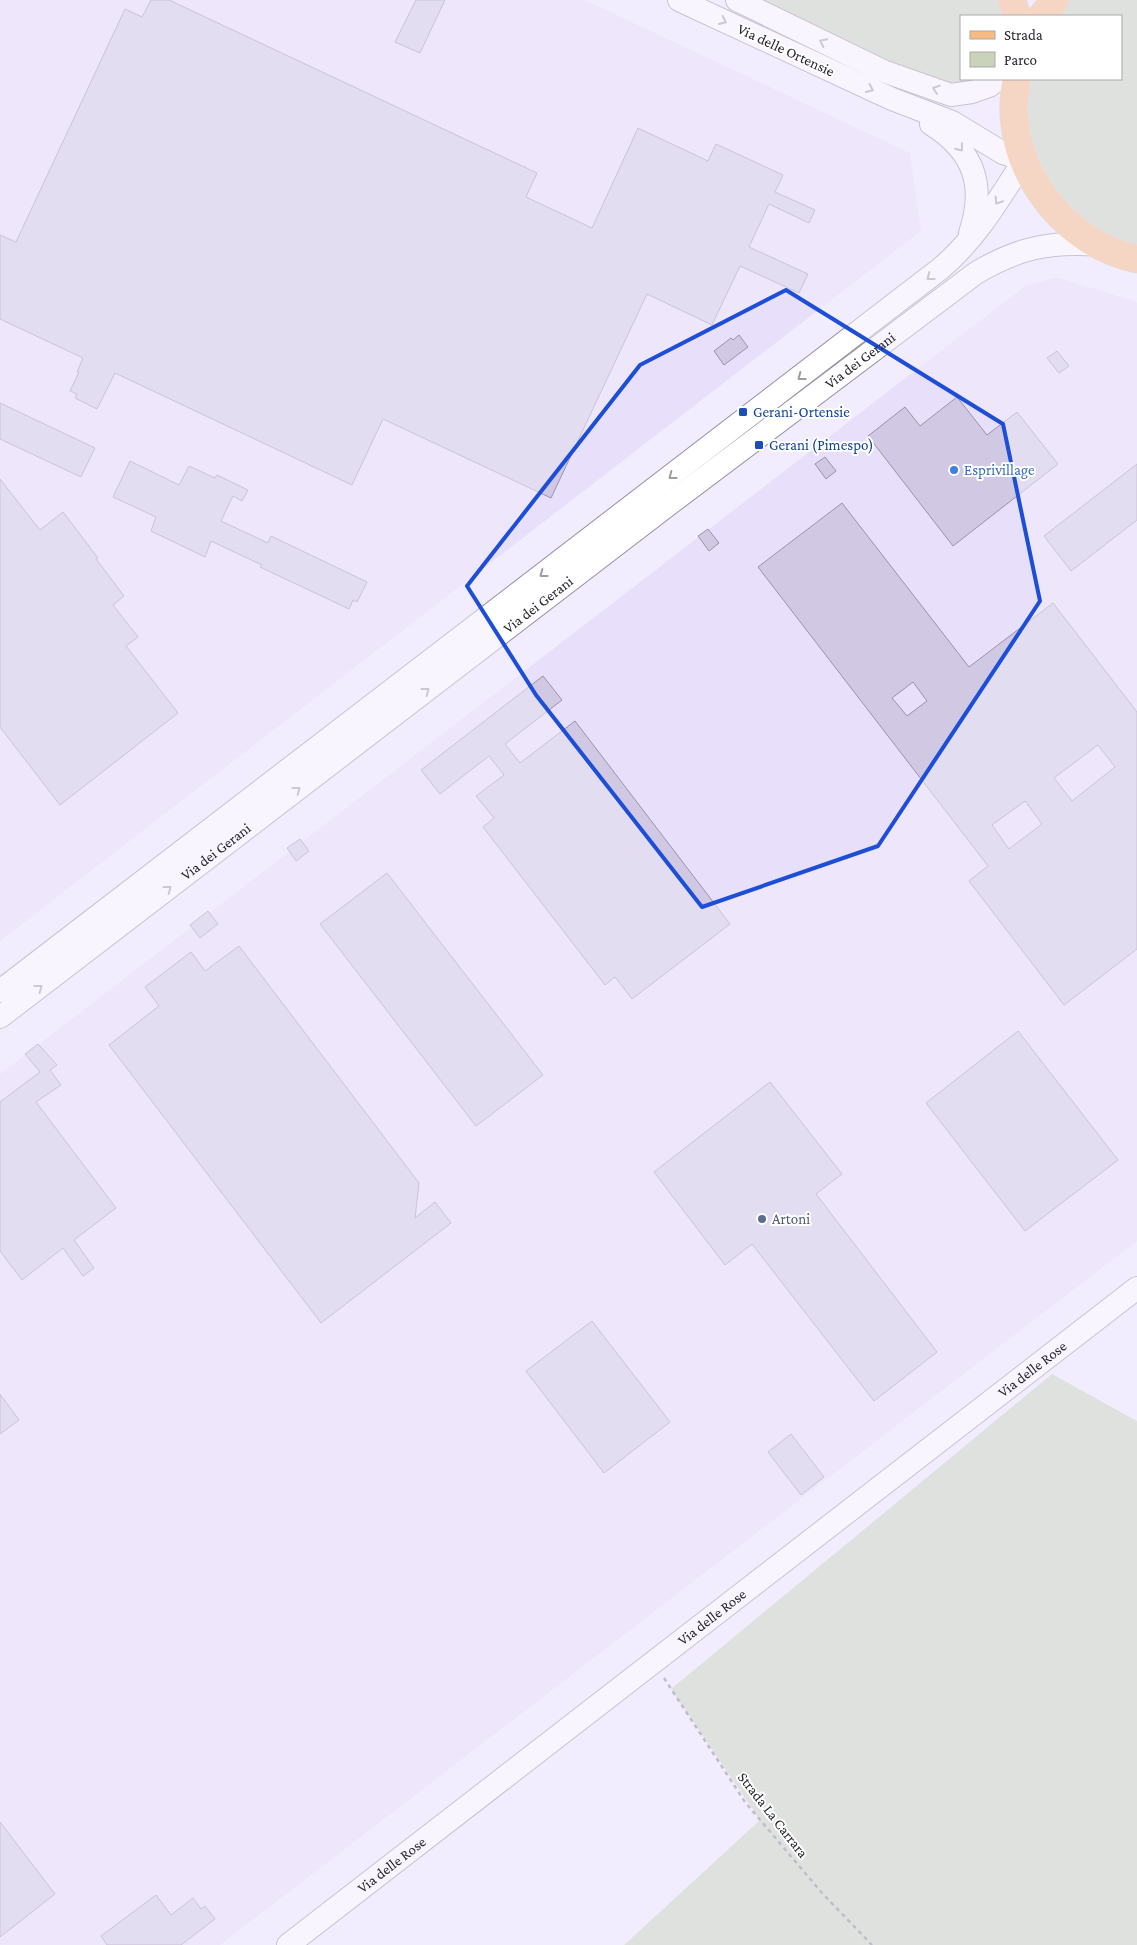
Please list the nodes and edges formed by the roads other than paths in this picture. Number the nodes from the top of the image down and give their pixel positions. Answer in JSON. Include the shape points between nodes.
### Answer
{"nodes":[{"id":1,"x":679,"y":0,"type":"edge"},
{"id":2,"x":737,"y":0,"type":"edge"},
{"id":3,"x":1012,"y":0,"type":"edge"},
{"id":4,"x":1054,"y":0,"type":"edge"},
{"id":5,"x":1017,"y":15,"type":"edge"},
{"id":6,"x":1043,"y":15,"type":"edge"},
{"id":7,"x":997,"y":80,"type":"edge"},
{"id":8,"x":1017,"y":80,"type":"edge"},
{"id":9,"x":892,"y":99,"type":"junction"},
{"id":10,"x":1024,"y":160,"type":"junction"},
{"id":11,"x":966,"y":245,"type":"junction"},
{"id":12,"x":1099,"y":245,"type":"junction"},
{"id":13,"x":1137,"y":259,"type":"edge"},
{"id":14,"x":0,"y":990,"type":"edge"},
{"id":15,"x":0,"y":1017,"type":"edge"},
{"id":16,"x":1137,"y":1288,"type":"edge"},
{"id":17,"x":288,"y":1945,"type":"edge"}],
"edges":[{"from":1,"to":9,"type":"street","name":"Via delle Ortensie","one_way":true},
{"from":7,"to":2,"type":"street","name":"Via delle Ortensie","one_way":true,"via":[[972,92],[951,95],[883,71]]},
{"from":3,"to":5,"type":"main road"},
{"from":4,"to":6,"type":"main road"},
{"from":8,"to":10,"type":"main road","via":[[1014,109]]},
{"from":9,"to":10,"type":"street","via":[[952,122],[1003,153]]},
{"from":9,"to":11,"type":"street","one_way":true,"via":[[944,132],[967,158],[978,194],[976,214]]},
{"from":10,"to":11,"type":"street","name":"Via dei Gerani","one_way":true},
{"from":10,"to":12,"type":"main road","via":[[1036,186],[1053,209],[1074,229]]},
{"from":11,"to":14,"type":"street","name":"Via dei Gerani","one_way":true,"via":[[842,345]]},
{"from":12,"to":13,"type":"main road"},
{"from":15,"to":12,"type":"street","name":"Via dei Gerani","one_way":true,"via":[[976,273],[1016,252],[1072,242]]},
{"from":16,"to":17,"type":"street","name":"Via delle Rose"}]}
